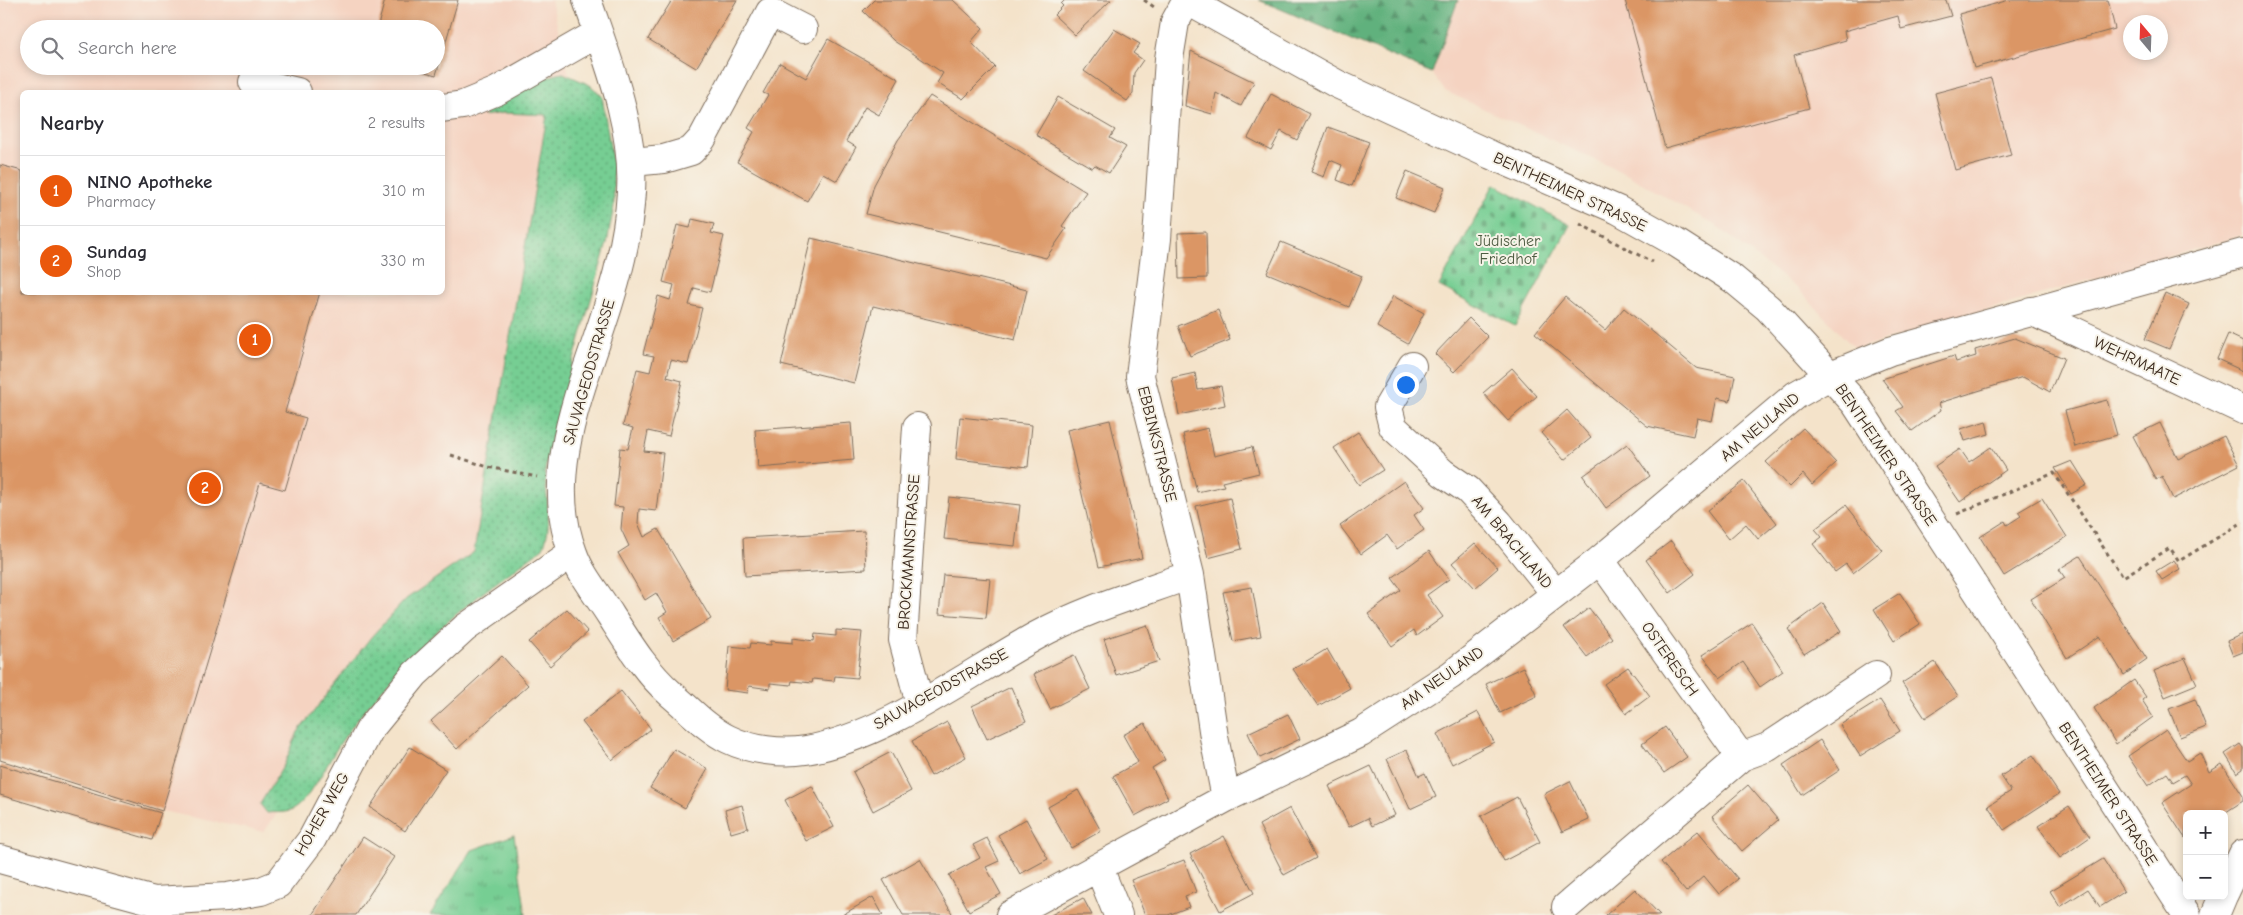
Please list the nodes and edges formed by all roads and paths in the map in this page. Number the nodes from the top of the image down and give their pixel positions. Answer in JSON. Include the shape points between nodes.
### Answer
{"nodes":[{"id":1,"x":611,"y":0,"type":"edge"},
{"id":2,"x":1144,"y":0,"type":"edge"},
{"id":3,"x":1184,"y":6,"type":"edge"},
{"id":4,"x":593,"y":19,"type":"edge"},
{"id":5,"x":803,"y":29,"type":"dead end"},
{"id":6,"x":253,"y":82,"type":"dead end"},
{"id":7,"x":288,"y":90,"type":"edge"},
{"id":8,"x":445,"y":108,"type":"edge"},
{"id":9,"x":632,"y":162,"type":"junction"},
{"id":10,"x":1573,"y":221,"type":"dead end"},
{"id":11,"x":2243,"y":253,"type":"edge"},
{"id":12,"x":1657,"y":264,"type":"dead end"},
{"id":13,"x":2031,"y":311,"type":"junction"},
{"id":14,"x":1412,"y":366,"type":"dead end"},
{"id":15,"x":1831,"y":375,"type":"junction"},
{"id":16,"x":2243,"y":410,"type":"edge"},
{"id":17,"x":917,"y":427,"type":"dead end"},
{"id":18,"x":451,"y":455,"type":"dead end"},
{"id":19,"x":562,"y":480,"type":"junction"},
{"id":20,"x":1954,"y":516,"type":"dead end"},
{"id":21,"x":2243,"y":522,"type":"edge"},
{"id":22,"x":572,"y":553,"type":"junction"},
{"id":23,"x":1600,"y":560,"type":"junction"},
{"id":24,"x":1190,"y":575,"type":"junction"},
{"id":25,"x":1555,"y":593,"type":"junction"},
{"id":26,"x":1876,"y":675,"type":"dead end"},
{"id":27,"x":920,"y":704,"type":"junction"},
{"id":28,"x":1741,"y":758,"type":"junction"},
{"id":29,"x":1226,"y":798,"type":"junction"},
{"id":30,"x":2243,"y":854,"type":"edge"},
{"id":31,"x":0,"y":859,"type":"edge"},
{"id":32,"x":1099,"y":868,"type":"junction"},
{"id":33,"x":2228,"y":886,"type":"edge"},
{"id":34,"x":2222,"y":900,"type":"edge"},
{"id":35,"x":1566,"y":907,"type":"dead end"},
{"id":36,"x":152,"y":908,"type":"edge"},
{"id":37,"x":1010,"y":915,"type":"edge"},
{"id":38,"x":1118,"y":915,"type":"edge"},
{"id":39,"x":2187,"y":915,"type":"edge"},
{"id":40,"x":2215,"y":915,"type":"edge"}],
"edges":[{"from":1,"to":4,"type":"street"},
{"from":2,"to":3,"type":"path"},
{"from":3,"to":15,"type":"street","name":"BENTHEIMER STRASSE","via":[[1337,84],[1618,210],[1675,242],[1733,279],[1768,308]]},
{"from":3,"to":24,"type":"street","name":"EBBINKSTRASSE","via":[[1169,59],[1157,240],[1140,376]]},
{"from":4,"to":8,"type":"street","via":[[497,91],[463,105]]},
{"from":4,"to":9,"type":"street","name":"SAUVAGEODSTRASSE","via":[[610,67]]},
{"from":5,"to":9,"type":"street","via":[[770,12],[702,139],[691,151],[664,159]]},
{"from":6,"to":7,"type":"street"},
{"from":9,"to":19,"type":"street","name":"SAUVAGEODSTRASSE","via":[[627,231],[613,293],[569,431]]},
{"from":10,"to":12,"type":"path"},
{"from":11,"to":13,"type":"street"},
{"from":13,"to":15,"type":"street","via":[[1890,351]]},
{"from":13,"to":16,"type":"street","name":"WEHRMAATE"},
{"from":14,"to":25,"type":"street","name":"AM BRACHLAND","via":[[1388,407],[1393,427],[1443,473],[1468,490]]},
{"from":15,"to":23,"type":"street","name":"AM NEULAND","via":[[1796,395]]},
{"from":15,"to":39,"type":"street","name":"BENTHEIMER STRASSE","via":[[1855,403]]},
{"from":17,"to":27,"type":"street","name":"BROCKMANNSTRASSE","via":[[904,640]]},
{"from":18,"to":19,"type":"path","via":[[488,467]]},
{"from":19,"to":22,"type":"street","name":"SAUVAGEODSTRASSE","via":[[564,516]]},
{"from":20,"to":21,"type":"path","via":[[2054,473],[2123,577],[2170,548],[2179,561]]},
{"from":22,"to":27,"type":"street","name":"SAUVAGEODSTRASSE","via":[[636,657],[700,720],[728,739],[772,750],[804,751],[879,725]]},
{"from":22,"to":36,"type":"street","name":"HOHER WEG","via":[[465,628],[415,674],[370,729],[312,839],[278,884],[261,891]]},
{"from":23,"to":25,"type":"street","name":"AM NEULAND"},
{"from":23,"to":28,"type":"street","name":"OSTERESCH"},
{"from":24,"to":27,"type":"street","name":"SAUVAGEODSTRASSE","via":[[1066,620]]},
{"from":24,"to":29,"type":"street","name":"EBBINKSTRASSE"},
{"from":25,"to":29,"type":"street","name":"AM NEULAND","via":[[1451,675],[1361,733]]},
{"from":26,"to":28,"type":"street","via":[[1768,747]]},
{"from":28,"to":35,"type":"street"},
{"from":29,"to":32,"type":"street","name":"AM NEULAND"},
{"from":30,"to":33,"type":"street"},
{"from":31,"to":36,"type":"street","name":"HOHER WEG"},
{"from":32,"to":37,"type":"street","name":"AM NEULAND"},
{"from":32,"to":38,"type":"street"},
{"from":34,"to":40,"type":"street"}]}
